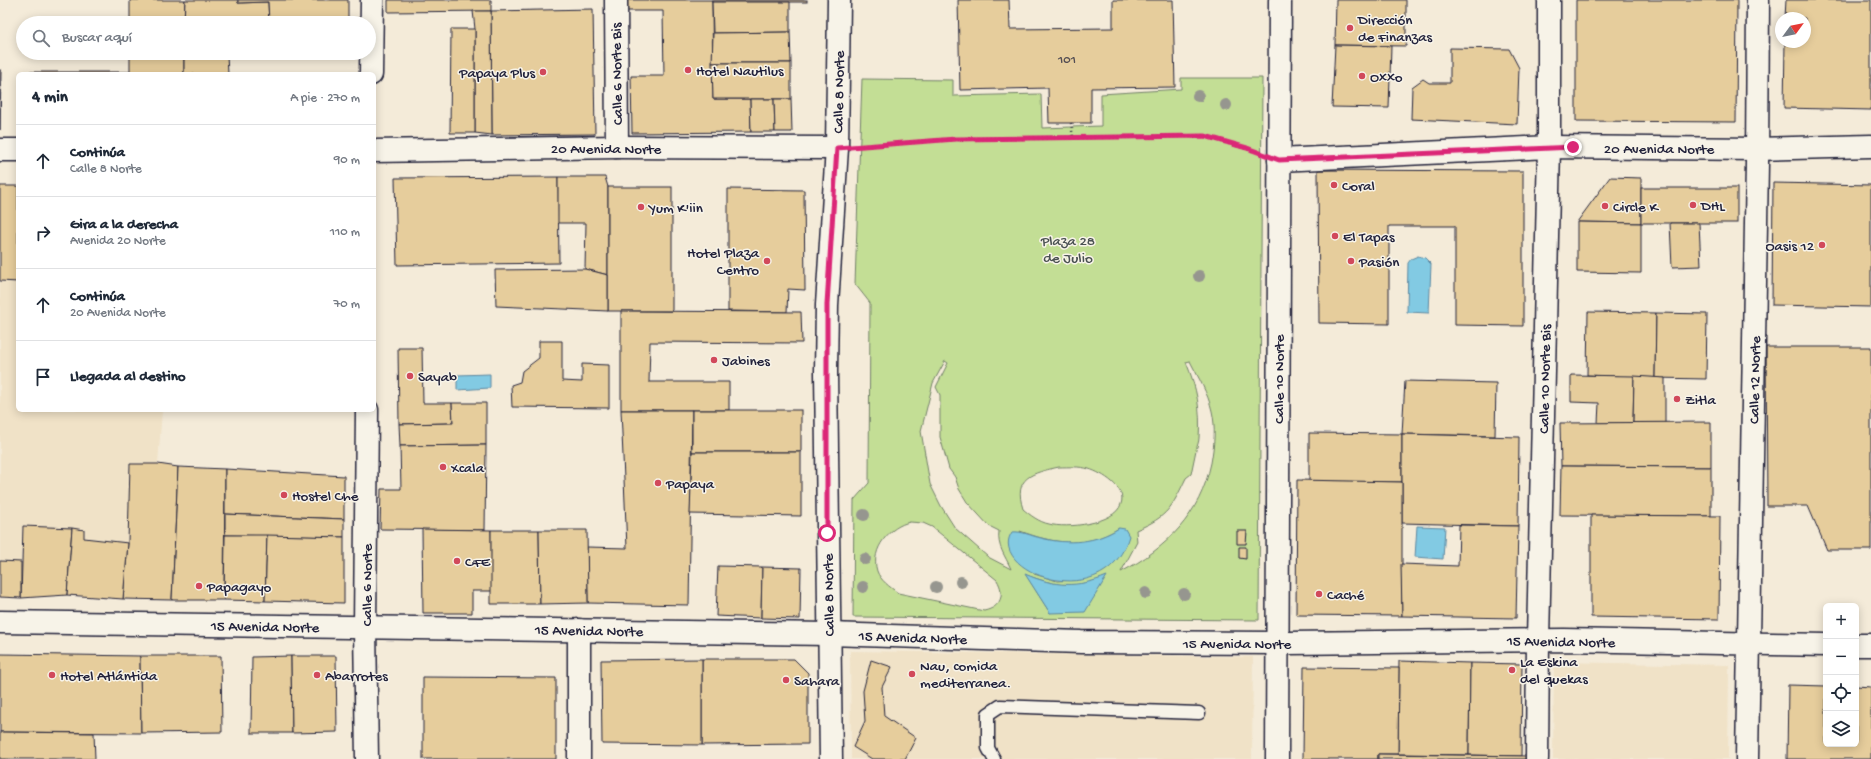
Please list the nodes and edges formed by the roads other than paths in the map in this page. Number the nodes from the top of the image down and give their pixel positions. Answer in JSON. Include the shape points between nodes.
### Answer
{"nodes":[{"id":1,"x":372,"y":0,"type":"edge"},
{"id":2,"x":616,"y":0,"type":"edge"},
{"id":3,"x":839,"y":0,"type":"edge"},
{"id":4,"x":1280,"y":0,"type":"edge"},
{"id":5,"x":1549,"y":0,"type":"edge"},
{"id":6,"x":1758,"y":0,"type":"edge"},
{"id":7,"x":372,"y":16,"type":"edge"},
{"id":8,"x":371,"y":60,"type":"edge"},
{"id":9,"x":371,"y":72,"type":"edge"},
{"id":10,"x":1871,"y":146,"type":"edge"},
{"id":11,"x":617,"y":147,"type":"junction"},
{"id":12,"x":1549,"y":147,"type":"junction"},
{"id":13,"x":837,"y":148,"type":"junction"},
{"id":14,"x":1757,"y":149,"type":"junction"},
{"id":15,"x":0,"y":150,"type":"edge"},
{"id":16,"x":16,"y":150,"type":"edge"},
{"id":17,"x":376,"y":151,"type":"edge"},
{"id":18,"x":1279,"y":160,"type":"junction"},
{"id":19,"x":367,"y":412,"type":"edge"},
{"id":20,"x":0,"y":622,"type":"edge"},
{"id":21,"x":365,"y":628,"type":"junction"},
{"id":22,"x":579,"y":630,"type":"junction"},
{"id":23,"x":829,"y":634,"type":"junction"},
{"id":24,"x":1538,"y":640,"type":"junction"},
{"id":25,"x":1277,"y":643,"type":"junction"},
{"id":26,"x":1749,"y":644,"type":"junction"},
{"id":27,"x":1823,"y":645,"type":"edge"},
{"id":28,"x":1859,"y":645,"type":"edge"},
{"id":29,"x":1871,"y":645,"type":"edge"},
{"id":30,"x":1199,"y":713,"type":"dead end"},
{"id":31,"x":367,"y":759,"type":"edge"},
{"id":32,"x":579,"y":759,"type":"edge"},
{"id":33,"x":831,"y":759,"type":"edge"},
{"id":34,"x":994,"y":759,"type":"edge"},
{"id":35,"x":1278,"y":759,"type":"edge"},
{"id":36,"x":1537,"y":759,"type":"edge"},
{"id":37,"x":1747,"y":759,"type":"edge"}],
"edges":[{"from":1,"to":7,"type":"street"},
{"from":2,"to":11,"type":"street","name":"Calle 6 Norte Bis"},
{"from":3,"to":13,"type":"street","name":"Calle 8 Norte"},
{"from":4,"to":18,"type":"street","name":"Calle 10 Norte"},
{"from":5,"to":12,"type":"street","name":"Calle 10 Norte Bis"},
{"from":6,"to":14,"type":"street","name":"Calle 12 Norte"},
{"from":8,"to":9,"type":"street"},
{"from":10,"to":14,"type":"street","name":"20 Avenida Norte"},
{"from":11,"to":13,"type":"street","name":"20 Avenida Norte"},
{"from":11,"to":17,"type":"street","name":"20 Avenida Norte"},
{"from":12,"to":14,"type":"street","name":"20 Avenida Norte"},
{"from":12,"to":18,"type":"street","name":"20 Avenida Norte"},
{"from":12,"to":24,"type":"street","name":"Calle 10 Norte Bis"},
{"from":13,"to":23,"type":"street","name":"Calle 8 Norte","via":[[827,304]]},
{"from":14,"to":26,"type":"street","name":"Calle 12 Norte"},
{"from":15,"to":16,"type":"street"},
{"from":18,"to":25,"type":"street","name":"Calle 10 Norte"},
{"from":19,"to":21,"type":"street","name":"Calle 6 Norte"},
{"from":20,"to":21,"type":"street","name":"15 Avenida Norte"},
{"from":21,"to":22,"type":"street","name":"15 Avenida Norte"},
{"from":21,"to":31,"type":"street","name":"Calle 6 Norte"},
{"from":22,"to":23,"type":"street","name":"15 Avenida Norte"},
{"from":22,"to":32,"type":"street"},
{"from":23,"to":25,"type":"street","name":"15 Avenida Norte","via":[[1081,642]]},
{"from":23,"to":33,"type":"street","name":"Calle 8 Norte"},
{"from":24,"to":25,"type":"street","name":"15 Avenida Norte"},
{"from":24,"to":26,"type":"street","name":"15 Avenida Norte"},
{"from":24,"to":36,"type":"street","name":"Calle 10 Norte Bis"},
{"from":25,"to":35,"type":"street","name":"Calle 10 Norte"},
{"from":26,"to":27,"type":"street","name":"15 Avenida Norte"},
{"from":26,"to":37,"type":"street","name":"Calle 12 Norte"},
{"from":28,"to":29,"type":"street"},
{"from":30,"to":34,"type":"lane","via":[[1000,706],[988,714],[988,748]]}]}
